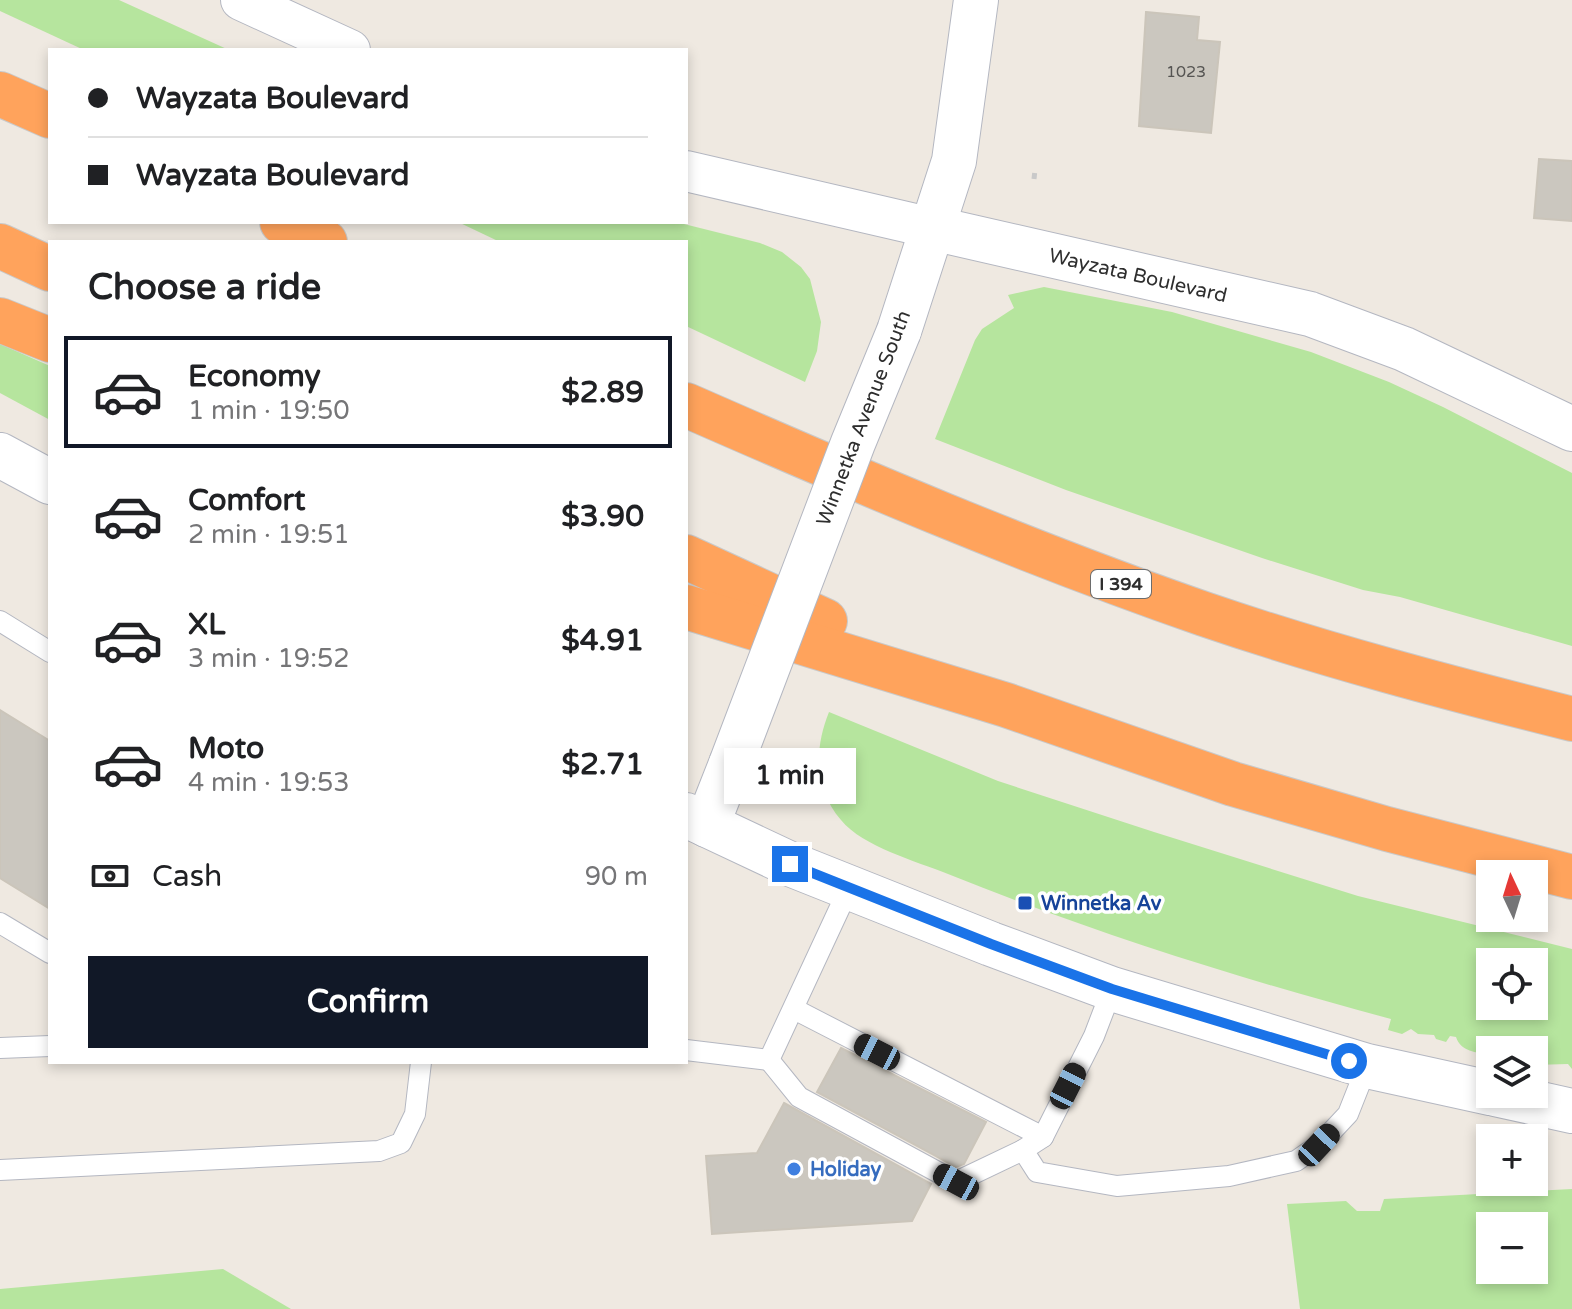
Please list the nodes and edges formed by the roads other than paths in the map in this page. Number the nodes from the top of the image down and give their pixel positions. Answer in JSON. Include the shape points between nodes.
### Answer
{"nodes":[{"id":1,"x":241,"y":0,"type":"edge"},
{"id":2,"x":976,"y":0,"type":"edge"},
{"id":3,"x":307,"y":14,"type":"edge"},
{"id":4,"x":348,"y":48,"type":"edge"},
{"id":5,"x":0,"y":94,"type":"edge"},
{"id":6,"x":48,"y":115,"type":"edge"},
{"id":7,"x":688,"y":171,"type":"edge"},
{"id":8,"x":286,"y":224,"type":"edge"},
{"id":9,"x":932,"y":228,"type":"junction"},
{"id":10,"x":321,"y":240,"type":"edge"},
{"id":11,"x":0,"y":246,"type":"edge"},
{"id":12,"x":48,"y":268,"type":"edge"},
{"id":13,"x":0,"y":320,"type":"edge"},
{"id":14,"x":48,"y":339,"type":"edge"},
{"id":15,"x":688,"y":406,"type":"edge"},
{"id":16,"x":1572,"y":429,"type":"edge"},
{"id":17,"x":0,"y":455,"type":"edge"},
{"id":18,"x":48,"y":481,"type":"edge"},
{"id":19,"x":688,"y":558,"type":"edge"},
{"id":20,"x":688,"y":608,"type":"edge"},
{"id":21,"x":0,"y":621,"type":"edge"},
{"id":22,"x":48,"y":651,"type":"edge"},
{"id":23,"x":1006,"y":705,"type":"junction"},
{"id":24,"x":1572,"y":719,"type":"edge"},
{"id":25,"x":696,"y":820,"type":"edge"},
{"id":26,"x":1572,"y":877,"type":"edge"},
{"id":27,"x":849,"y":888,"type":"junction"},
{"id":28,"x":3,"y":926,"type":"edge"},
{"id":29,"x":48,"y":952,"type":"edge"},
{"id":30,"x":1112,"y":989,"type":"junction"},
{"id":31,"x":794,"y":1009,"type":"junction"},
{"id":32,"x":48,"y":1046,"type":"edge"},
{"id":33,"x":0,"y":1048,"type":"edge"},
{"id":34,"x":688,"y":1050,"type":"edge"},
{"id":35,"x":769,"y":1060,"type":"junction"},
{"id":36,"x":421,"y":1064,"type":"edge"},
{"id":37,"x":1367,"y":1066,"type":"junction"},
{"id":38,"x":1476,"y":1090,"type":"edge"},
{"id":39,"x":1548,"y":1106,"type":"edge"},
{"id":40,"x":1572,"y":1111,"type":"edge"},
{"id":41,"x":1043,"y":1137,"type":"junction"},
{"id":42,"x":1023,"y":1150,"type":"junction"},
{"id":43,"x":0,"y":1170,"type":"edge"}],
"edges":[{"from":1,"to":3,"type":"street"},
{"from":2,"to":9,"type":"street","name":"Winnetka Avenue South","via":[[954,161]]},
{"from":3,"to":4,"type":"street"},
{"from":5,"to":6,"type":"highway"},
{"from":7,"to":9,"type":"street","name":"Wayzata Boulevard"},
{"from":8,"to":10,"type":"highway"},
{"from":9,"to":16,"type":"street","name":"Wayzata Boulevard","via":[[1310,314],[1404,349]]},
{"from":9,"to":25,"type":"street","name":"Winnetka Avenue South","bridge":true,"via":[[899,331],[731,764]]},
{"from":11,"to":12,"type":"highway"},
{"from":13,"to":14,"type":"highway"},
{"from":15,"to":24,"type":"highway","number":"I 394","via":[[1044,556],[1192,609]]},
{"from":17,"to":18,"type":"street"},
{"from":19,"to":23,"type":"highway"},
{"from":20,"to":23,"type":"highway"},
{"from":21,"to":22,"type":"lane"},
{"from":23,"to":26,"type":"highway","via":[[1233,784]]},
{"from":25,"to":27,"type":"street"},
{"from":27,"to":30,"type":"street"},
{"from":27,"to":31,"type":"lane"},
{"from":28,"to":29,"type":"lane"},
{"from":30,"to":37,"type":"street"},
{"from":30,"to":41,"type":"lane"},
{"from":31,"to":35,"type":"lane"},
{"from":31,"to":41,"type":"lane"},
{"from":32,"to":33,"type":"lane"},
{"from":34,"to":35,"type":"lane"},
{"from":35,"to":42,"type":"lane","via":[[799,1097],[956,1182]]},
{"from":36,"to":43,"type":"lane","via":[[415,1114],[401,1143],[379,1151]]},
{"from":37,"to":38,"type":"street"},
{"from":37,"to":42,"type":"lane","via":[[1348,1114],[1296,1161],[1229,1176],[1117,1186],[1037,1172]]},
{"from":39,"to":40,"type":"street"},
{"from":41,"to":42,"type":"lane"}]}
